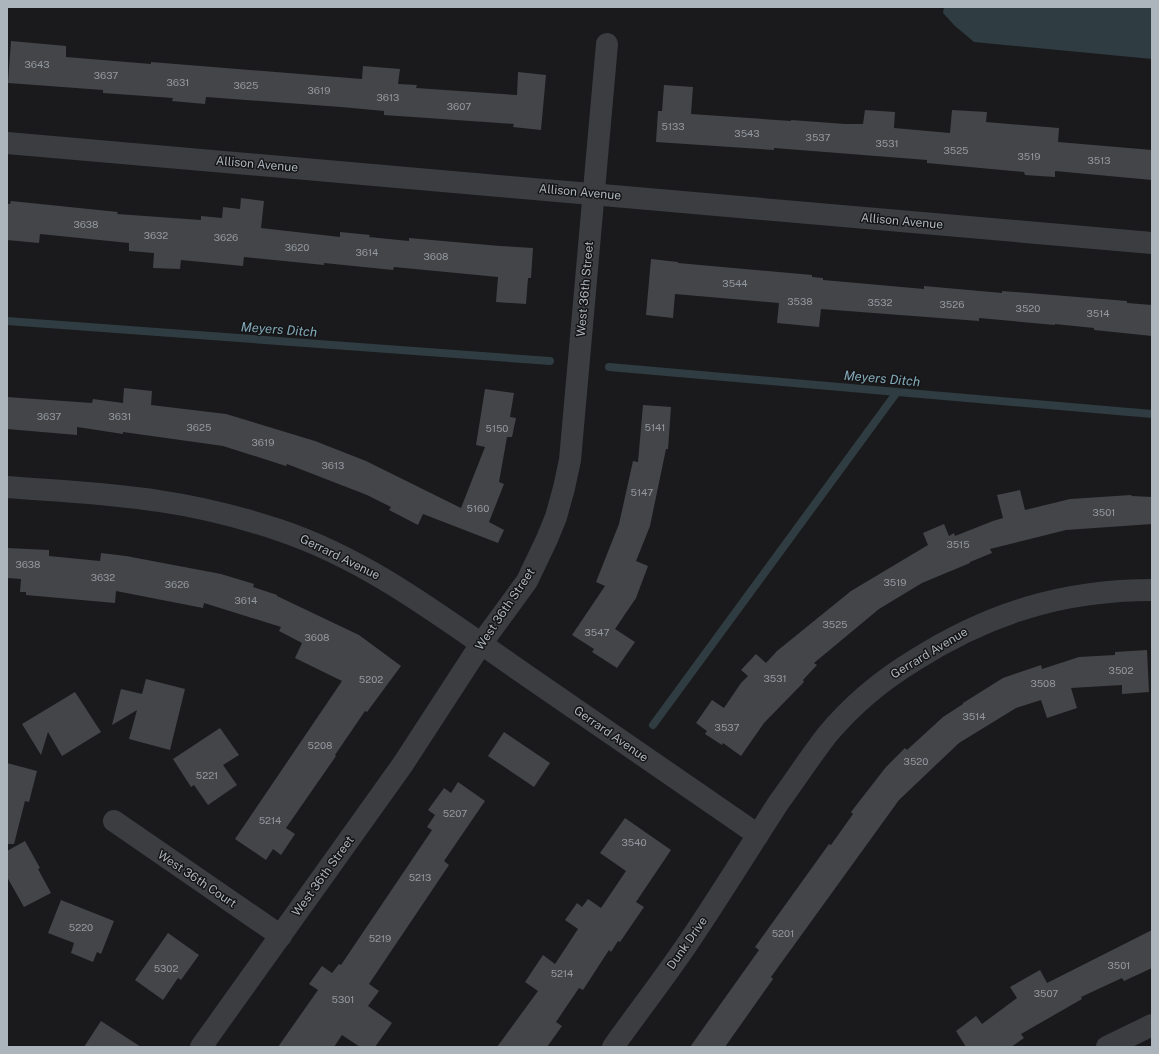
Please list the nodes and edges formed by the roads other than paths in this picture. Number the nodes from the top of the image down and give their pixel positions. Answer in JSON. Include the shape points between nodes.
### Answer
{"nodes":[{"id":1,"x":607,"y":44,"type":"dead end"},
{"id":2,"x":7,"y":143,"type":"edge"},
{"id":3,"x":594,"y":194,"type":"junction"},
{"id":4,"x":1152,"y":243,"type":"edge"},
{"id":5,"x":7,"y":487,"type":"edge"},
{"id":6,"x":1152,"y":590,"type":"edge"},
{"id":7,"x":481,"y":644,"type":"junction"},
{"id":8,"x":114,"y":822,"type":"dead end"},
{"id":9,"x":758,"y":835,"type":"junction"},
{"id":10,"x":281,"y":936,"type":"junction"},
{"id":11,"x":1152,"y":1024,"type":"edge"},
{"id":12,"x":201,"y":1047,"type":"edge"},
{"id":13,"x":613,"y":1047,"type":"edge"},
{"id":14,"x":1107,"y":1047,"type":"edge"}],
"edges":[{"from":1,"to":3,"type":"street","name":"West 36th Street"},
{"from":2,"to":3,"type":"street","name":"Allison Avenue"},
{"from":3,"to":4,"type":"street","name":"Allison Avenue"},
{"from":3,"to":7,"type":"street","name":"West 36th Street","via":[[570,460],[564,488],[552,528],[527,581]]},
{"from":5,"to":7,"type":"street","name":"Gerrard Avenue","via":[[158,500],[226,514],[281,531],[366,568],[425,604]]},
{"from":6,"to":9,"type":"street","name":"Gerrard Avenue","via":[[1076,596],[998,616],[967,630],[896,671],[852,709],[828,734]]},
{"from":7,"to":9,"type":"street","name":"Gerrard Avenue"},
{"from":7,"to":10,"type":"street","name":"West 36th Street","via":[[403,764]]},
{"from":8,"to":10,"type":"street","name":"West 36th Court"},
{"from":9,"to":13,"type":"street","name":"Dunk Drive","via":[[695,933]]},
{"from":10,"to":12,"type":"street","name":"West 36th Street"},
{"from":11,"to":14,"type":"street"}]}
